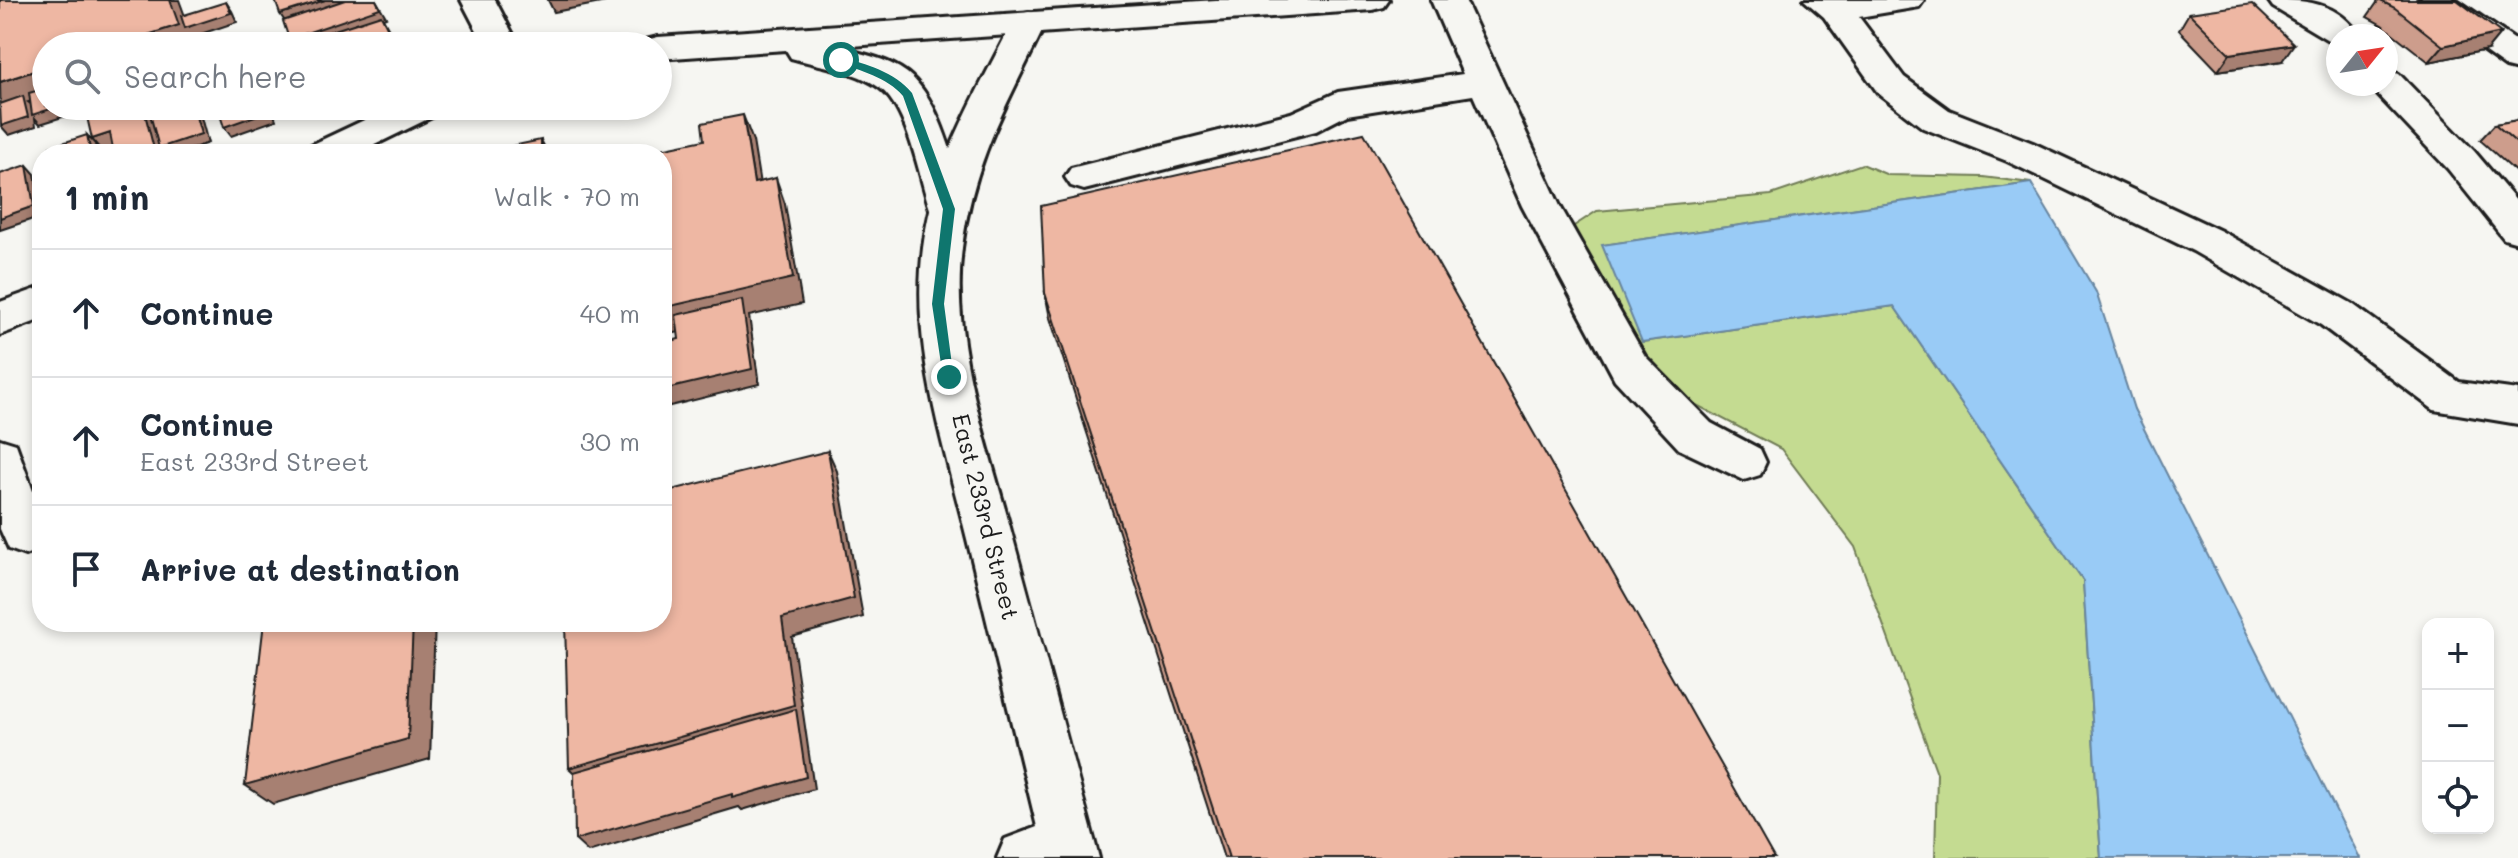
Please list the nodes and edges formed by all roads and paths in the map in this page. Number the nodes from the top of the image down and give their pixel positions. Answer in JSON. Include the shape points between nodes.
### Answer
{"nodes":[{"id":1,"x":478,"y":0,"type":"edge"},
{"id":2,"x":1372,"y":0,"type":"edge"},
{"id":3,"x":1448,"y":0,"type":"edge"},
{"id":4,"x":1907,"y":0,"type":"edge"},
{"id":5,"x":2285,"y":0,"type":"edge"},
{"id":6,"x":2435,"y":0,"type":"edge"},
{"id":7,"x":1829,"y":5,"type":"edge"},
{"id":8,"x":1213,"y":6,"type":"edge"},
{"id":9,"x":1035,"y":12,"type":"edge"},
{"id":10,"x":2330,"y":24,"type":"edge"},
{"id":11,"x":495,"y":32,"type":"edge"},
{"id":12,"x":766,"y":41,"type":"junction"},
{"id":13,"x":672,"y":47,"type":"edge"},
{"id":14,"x":2518,"y":59,"type":"edge"},
{"id":15,"x":1485,"y":82,"type":"junction"},
{"id":16,"x":2398,"y":94,"type":"edge"},
{"id":17,"x":396,"y":120,"type":"edge"},
{"id":18,"x":345,"y":144,"type":"edge"},
{"id":19,"x":1084,"y":177,"type":"dead end"},
{"id":20,"x":949,"y":209,"type":"junction"},
{"id":21,"x":2518,"y":229,"type":"edge"},
{"id":22,"x":32,"y":306,"type":"edge"},
{"id":23,"x":0,"y":319,"type":"edge"},
{"id":24,"x":2518,"y":407,"type":"edge"},
{"id":25,"x":0,"y":457,"type":"edge"},
{"id":26,"x":1744,"y":462,"type":"dead end"},
{"id":27,"x":25,"y":535,"type":"dead end"},
{"id":28,"x":1055,"y":854,"type":"edge"}],
"edges":[{"from":1,"to":11,"type":"main road"},
{"from":2,"to":8,"type":"main road"},
{"from":3,"to":15,"type":"main road"},
{"from":4,"to":7,"type":"main road"},
{"from":5,"to":10,"type":"main road"},
{"from":6,"to":14,"type":"main road"},
{"from":7,"to":24,"type":"main road","via":[[1891,85],[1936,119],[2020,152],[2207,241],[2336,314],[2449,398]]},
{"from":8,"to":9,"type":"main road"},
{"from":9,"to":12,"type":"main road"},
{"from":9,"to":20,"type":"main road","name":"East 233rd Street","via":[[965,152]]},
{"from":12,"to":13,"type":"main road"},
{"from":12,"to":20,"type":"main road","via":[[864,67],[899,85],[913,105]]},
{"from":15,"to":19,"type":"main road","via":[[1338,104],[1303,122]]},
{"from":15,"to":26,"type":"main road","via":[[1541,206],[1630,368],[1695,436]]},
{"from":16,"to":21,"type":"main road"},
{"from":17,"to":18,"type":"main road"},
{"from":20,"to":28,"type":"main road","name":"East 233rd Street","via":[[938,304],[942,342]]},
{"from":22,"to":23,"type":"main road"},
{"from":25,"to":27,"type":"main road"}]}
